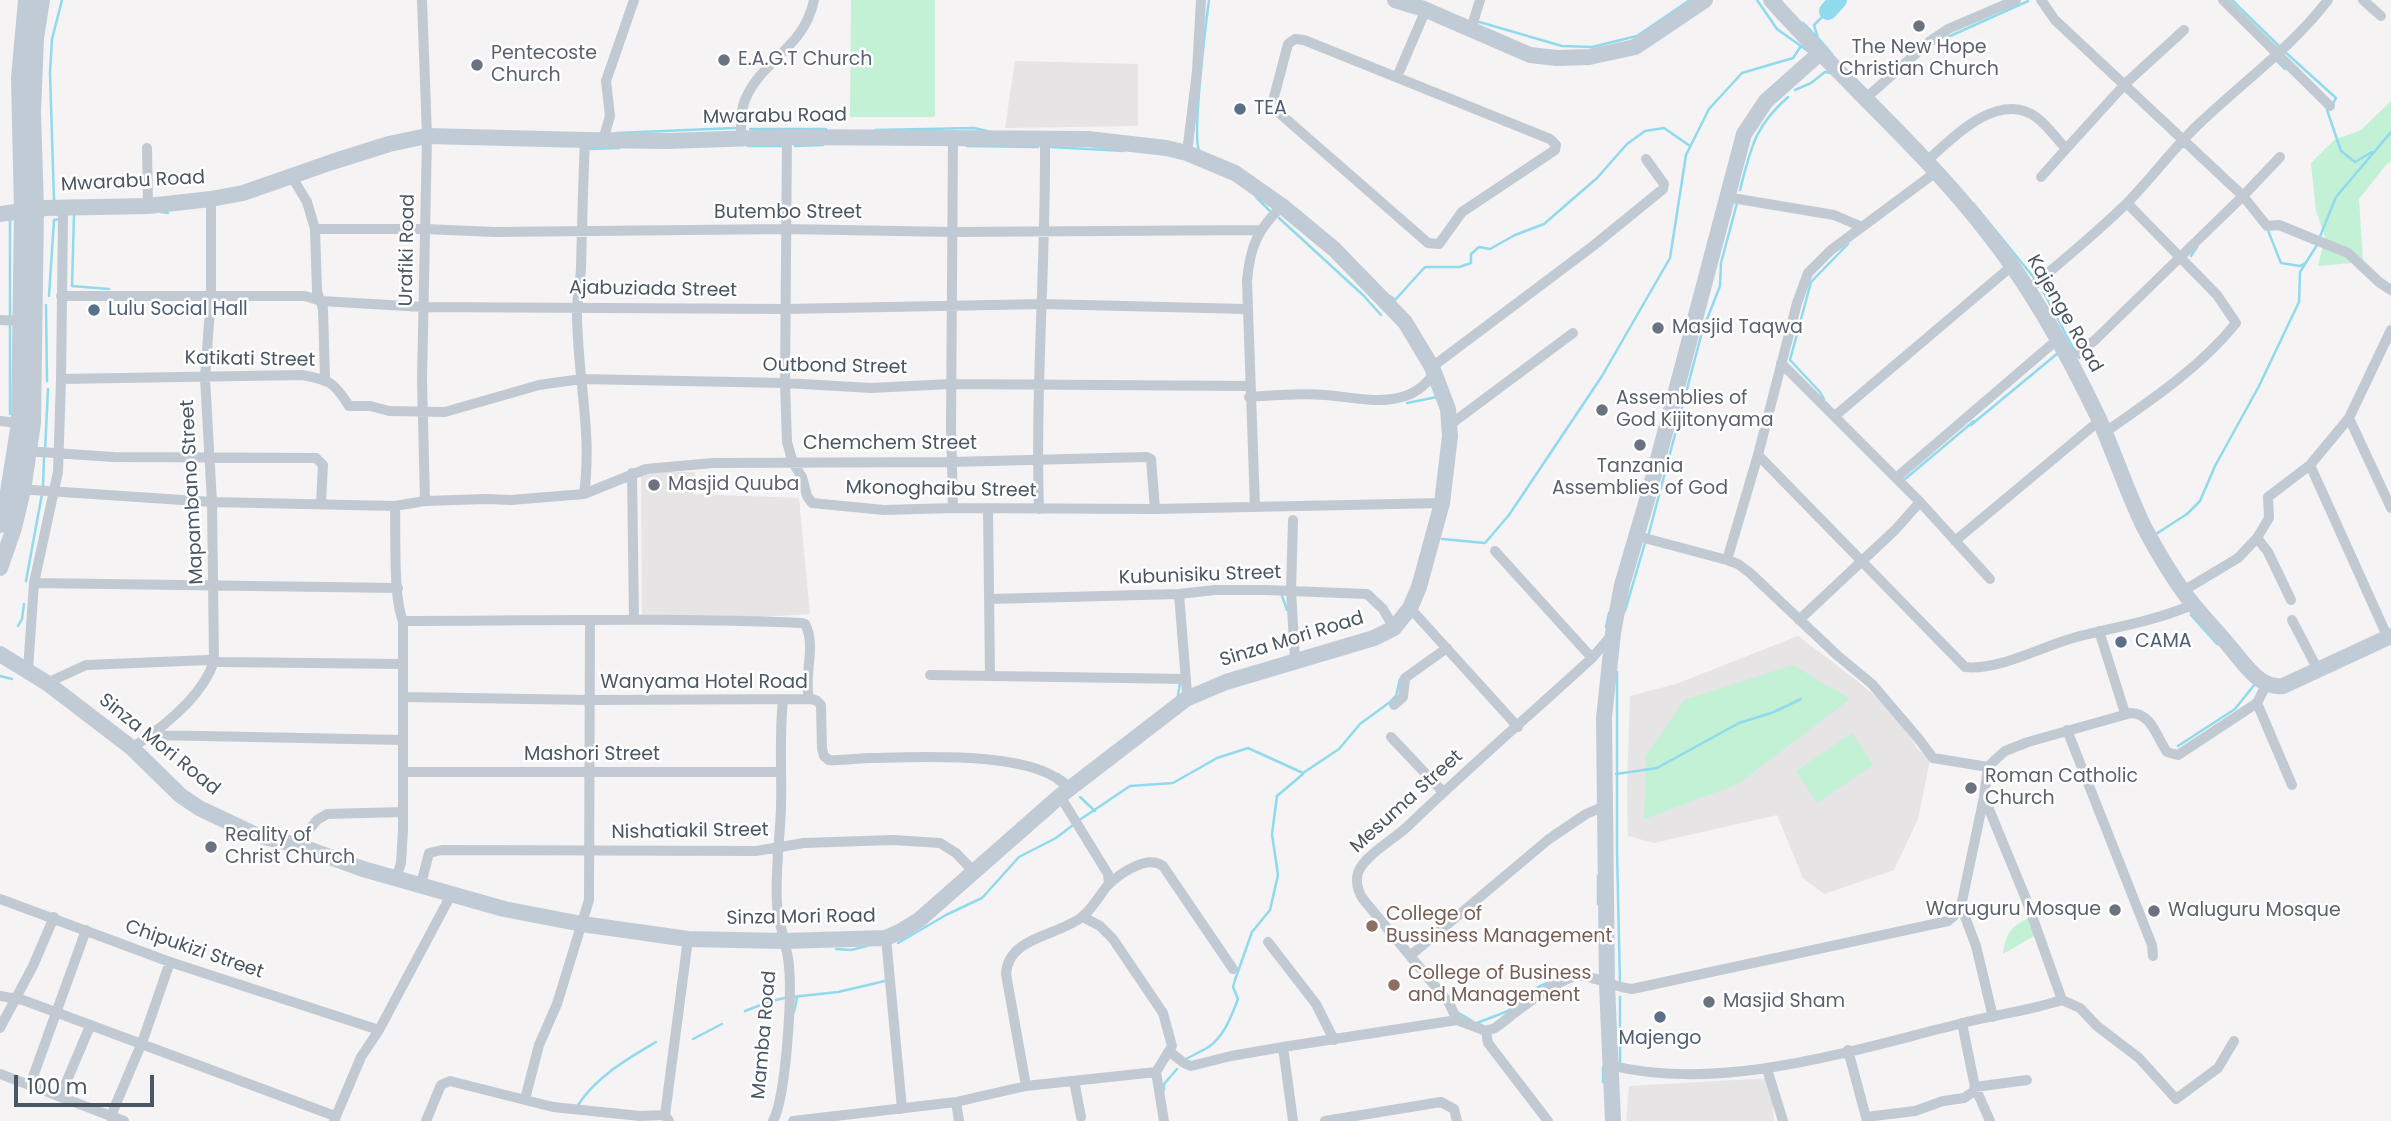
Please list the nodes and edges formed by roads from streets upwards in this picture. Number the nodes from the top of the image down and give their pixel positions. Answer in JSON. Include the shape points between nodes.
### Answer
{"nodes":[{"id":1,"x":26,"y":0,"type":"edge"},
{"id":2,"x":42,"y":0,"type":"edge"},
{"id":3,"x":422,"y":0,"type":"edge"},
{"id":4,"x":634,"y":0,"type":"edge"},
{"id":5,"x":814,"y":0,"type":"edge"},
{"id":6,"x":1201,"y":0,"type":"edge"},
{"id":7,"x":1395,"y":0,"type":"edge"},
{"id":8,"x":1480,"y":0,"type":"edge"},
{"id":9,"x":1705,"y":0,"type":"edge"},
{"id":10,"x":1771,"y":0,"type":"edge"},
{"id":11,"x":2016,"y":0,"type":"edge"},
{"id":12,"x":2041,"y":0,"type":"edge"},
{"id":13,"x":2223,"y":0,"type":"edge"},
{"id":14,"x":2328,"y":0,"type":"edge"},
{"id":15,"x":2364,"y":0,"type":"edge"},
{"id":16,"x":1423,"y":9,"type":"junction"},
{"id":17,"x":2381,"y":16,"type":"dead end"},
{"id":18,"x":1471,"y":29,"type":"junction"},
{"id":19,"x":2184,"y":30,"type":"dead end"},
{"id":20,"x":1821,"y":52,"type":"junction"},
{"id":21,"x":2279,"y":54,"type":"junction"},
{"id":22,"x":1397,"y":77,"type":"junction"},
{"id":23,"x":2124,"y":84,"type":"junction"},
{"id":24,"x":1866,"y":98,"type":"junction"},
{"id":25,"x":2330,"y":106,"type":"dead end"},
{"id":26,"x":427,"y":136,"type":"junction"},
{"id":27,"x":787,"y":137,"type":"junction"},
{"id":28,"x":953,"y":137,"type":"junction"},
{"id":29,"x":741,"y":138,"type":"junction"},
{"id":30,"x":2183,"y":139,"type":"junction"},
{"id":31,"x":603,"y":140,"type":"junction"},
{"id":32,"x":585,"y":141,"type":"junction"},
{"id":33,"x":1045,"y":141,"type":"junction"},
{"id":34,"x":146,"y":148,"type":"dead end"},
{"id":35,"x":2066,"y":149,"type":"junction"},
{"id":36,"x":1187,"y":153,"type":"junction"},
{"id":37,"x":2280,"y":157,"type":"dead end"},
{"id":38,"x":1646,"y":159,"type":"dead end"},
{"id":39,"x":1931,"y":167,"type":"junction"},
{"id":40,"x":292,"y":177,"type":"junction"},
{"id":41,"x":2041,"y":177,"type":"dead end"},
{"id":42,"x":2243,"y":196,"type":"junction"},
{"id":43,"x":1726,"y":197,"type":"junction"},
{"id":44,"x":211,"y":199,"type":"junction"},
{"id":45,"x":2127,"y":203,"type":"junction"},
{"id":46,"x":148,"y":206,"type":"junction"},
{"id":47,"x":1282,"y":206,"type":"junction"},
{"id":48,"x":60,"y":207,"type":"junction"},
{"id":49,"x":29,"y":210,"type":"junction"},
{"id":50,"x":0,"y":214,"type":"edge"},
{"id":51,"x":1862,"y":227,"type":"junction"},
{"id":52,"x":315,"y":229,"type":"junction"},
{"id":53,"x":425,"y":229,"type":"junction"},
{"id":54,"x":786,"y":229,"type":"junction"},
{"id":55,"x":1260,"y":230,"type":"junction"},
{"id":56,"x":1046,"y":231,"type":"junction"},
{"id":57,"x":581,"y":232,"type":"junction"},
{"id":58,"x":952,"y":232,"type":"junction"},
{"id":59,"x":2181,"y":257,"type":"junction"},
{"id":60,"x":2013,"y":265,"type":"junction"},
{"id":61,"x":2029,"y":289,"type":"junction"},
{"id":62,"x":2391,"y":290,"type":"edge"},
{"id":63,"x":211,"y":295,"type":"junction"},
{"id":64,"x":61,"y":296,"type":"junction"},
{"id":65,"x":321,"y":301,"type":"junction"},
{"id":66,"x":1043,"y":304,"type":"junction"},
{"id":67,"x":951,"y":306,"type":"junction"},
{"id":68,"x":423,"y":307,"type":"junction"},
{"id":69,"x":577,"y":307,"type":"junction"},
{"id":70,"x":785,"y":309,"type":"junction"},
{"id":71,"x":1246,"y":309,"type":"junction"},
{"id":72,"x":0,"y":320,"type":"edge"},
{"id":73,"x":20,"y":321,"type":"junction"},
{"id":74,"x":2391,"y":330,"type":"edge"},
{"id":75,"x":1573,"y":333,"type":"dead end"},
{"id":76,"x":2058,"y":339,"type":"junction"},
{"id":77,"x":2067,"y":358,"type":"junction"},
{"id":78,"x":1781,"y":363,"type":"junction"},
{"id":79,"x":1433,"y":370,"type":"junction"},
{"id":80,"x":205,"y":377,"type":"junction"},
{"id":81,"x":325,"y":378,"type":"junction"},
{"id":82,"x":61,"y":379,"type":"junction"},
{"id":83,"x":581,"y":380,"type":"junction"},
{"id":84,"x":785,"y":383,"type":"junction"},
{"id":85,"x":951,"y":384,"type":"junction"},
{"id":86,"x":1039,"y":385,"type":"junction"},
{"id":87,"x":1249,"y":391,"type":"junction"},
{"id":88,"x":423,"y":412,"type":"junction"},
{"id":89,"x":1836,"y":415,"type":"junction"},
{"id":90,"x":2349,"y":418,"type":"junction"},
{"id":91,"x":0,"y":421,"type":"edge"},
{"id":92,"x":19,"y":423,"type":"junction"},
{"id":93,"x":1451,"y":424,"type":"junction"},
{"id":94,"x":2102,"y":427,"type":"junction"},
{"id":95,"x":22,"y":452,"type":"junction"},
{"id":96,"x":59,"y":455,"type":"junction"},
{"id":97,"x":1758,"y":455,"type":"junction"},
{"id":98,"x":208,"y":456,"type":"junction"},
{"id":99,"x":1037,"y":459,"type":"junction"},
{"id":100,"x":952,"y":462,"type":"junction"},
{"id":101,"x":793,"y":463,"type":"junction"},
{"id":102,"x":2310,"y":465,"type":"junction"},
{"id":103,"x":632,"y":473,"type":"junction"},
{"id":104,"x":1896,"y":478,"type":"junction"},
{"id":105,"x":16,"y":489,"type":"junction"},
{"id":106,"x":54,"y":492,"type":"junction"},
{"id":107,"x":584,"y":494,"type":"junction"},
{"id":108,"x":425,"y":501,"type":"junction"},
{"id":109,"x":212,"y":502,"type":"junction"},
{"id":110,"x":1920,"y":502,"type":"junction"},
{"id":111,"x":321,"y":503,"type":"junction"},
{"id":112,"x":1442,"y":503,"type":"junction"},
{"id":113,"x":3,"y":504,"type":"edge"},
{"id":114,"x":395,"y":506,"type":"junction"},
{"id":115,"x":1255,"y":507,"type":"junction"},
{"id":116,"x":953,"y":508,"type":"junction"},
{"id":117,"x":2391,"y":508,"type":"edge"},
{"id":118,"x":988,"y":509,"type":"junction"},
{"id":119,"x":1039,"y":509,"type":"junction"},
{"id":120,"x":1155,"y":509,"type":"junction"},
{"id":121,"x":1293,"y":520,"type":"dead end"},
{"id":122,"x":0,"y":525,"type":"edge"},
{"id":123,"x":1637,"y":536,"type":"junction"},
{"id":124,"x":2257,"y":538,"type":"junction"},
{"id":125,"x":1955,"y":541,"type":"junction"},
{"id":126,"x":1495,"y":551,"type":"dead end"},
{"id":127,"x":1727,"y":560,"type":"junction"},
{"id":128,"x":1861,"y":562,"type":"junction"},
{"id":129,"x":0,"y":568,"type":"edge"},
{"id":130,"x":1990,"y":579,"type":"dead end"},
{"id":131,"x":34,"y":583,"type":"junction"},
{"id":132,"x":215,"y":584,"type":"junction"},
{"id":133,"x":398,"y":587,"type":"junction"},
{"id":134,"x":1291,"y":591,"type":"junction"},
{"id":135,"x":1179,"y":594,"type":"junction"},
{"id":136,"x":2187,"y":596,"type":"junction"},
{"id":137,"x":990,"y":599,"type":"junction"},
{"id":138,"x":2291,"y":600,"type":"dead end"},
{"id":139,"x":1410,"y":608,"type":"junction"},
{"id":140,"x":590,"y":620,"type":"junction"},
{"id":141,"x":634,"y":620,"type":"junction"},
{"id":142,"x":1799,"y":620,"type":"junction"},
{"id":143,"x":2292,"y":620,"type":"dead end"},
{"id":144,"x":403,"y":621,"type":"junction"},
{"id":145,"x":1394,"y":628,"type":"junction"},
{"id":146,"x":2099,"y":631,"type":"junction"},
{"id":147,"x":1613,"y":633,"type":"junction"},
{"id":148,"x":2389,"y":637,"type":"edge"},
{"id":149,"x":1447,"y":648,"type":"junction"},
{"id":150,"x":0,"y":654,"type":"edge"},
{"id":151,"x":1592,"y":658,"type":"junction"},
{"id":152,"x":214,"y":662,"type":"junction"},
{"id":153,"x":1297,"y":662,"type":"junction"},
{"id":154,"x":403,"y":664,"type":"junction"},
{"id":155,"x":28,"y":670,"type":"junction"},
{"id":156,"x":2318,"y":670,"type":"junction"},
{"id":157,"x":930,"y":675,"type":"dead end"},
{"id":158,"x":990,"y":676,"type":"junction"},
{"id":159,"x":1186,"y":678,"type":"junction"},
{"id":160,"x":47,"y":682,"type":"junction"},
{"id":161,"x":2266,"y":685,"type":"junction"},
{"id":162,"x":404,"y":697,"type":"junction"},
{"id":163,"x":809,"y":699,"type":"junction"},
{"id":164,"x":1186,"y":699,"type":"junction"},
{"id":165,"x":590,"y":700,"type":"junction"},
{"id":166,"x":783,"y":700,"type":"junction"},
{"id":167,"x":2257,"y":703,"type":"junction"},
{"id":168,"x":1394,"y":705,"type":"dead end"},
{"id":169,"x":2125,"y":713,"type":"junction"},
{"id":170,"x":1518,"y":727,"type":"junction"},
{"id":171,"x":2067,"y":730,"type":"junction"},
{"id":172,"x":152,"y":735,"type":"junction"},
{"id":173,"x":1391,"y":737,"type":"dead end"},
{"id":174,"x":402,"y":740,"type":"junction"},
{"id":175,"x":132,"y":748,"type":"junction"},
{"id":176,"x":1988,"y":767,"type":"junction"},
{"id":177,"x":403,"y":772,"type":"junction"},
{"id":178,"x":589,"y":772,"type":"junction"},
{"id":179,"x":780,"y":772,"type":"junction"},
{"id":180,"x":2292,"y":785,"type":"dead end"},
{"id":181,"x":1064,"y":792,"type":"junction"},
{"id":182,"x":1443,"y":792,"type":"junction"},
{"id":183,"x":1984,"y":797,"type":"junction"},
{"id":184,"x":1605,"y":806,"type":"junction"},
{"id":185,"x":402,"y":812,"type":"junction"},
{"id":186,"x":297,"y":845,"type":"junction"},
{"id":187,"x":778,"y":848,"type":"junction"},
{"id":188,"x":590,"y":850,"type":"junction"},
{"id":189,"x":974,"y":872,"type":"junction"},
{"id":190,"x":397,"y":878,"type":"junction"},
{"id":191,"x":421,"y":884,"type":"junction"},
{"id":192,"x":1109,"y":884,"type":"junction"},
{"id":193,"x":451,"y":895,"type":"junction"},
{"id":194,"x":0,"y":899,"type":"edge"},
{"id":195,"x":1961,"y":906,"type":"junction"},
{"id":196,"x":1083,"y":917,"type":"junction"},
{"id":197,"x":54,"y":918,"type":"junction"},
{"id":198,"x":582,"y":924,"type":"junction"},
{"id":199,"x":86,"y":930,"type":"junction"},
{"id":200,"x":886,"y":937,"type":"junction"},
{"id":201,"x":688,"y":939,"type":"junction"},
{"id":202,"x":783,"y":941,"type":"junction"},
{"id":203,"x":1269,"y":942,"type":"dead end"},
{"id":204,"x":1411,"y":956,"type":"junction"},
{"id":205,"x":2153,"y":956,"type":"dead end"},
{"id":206,"x":170,"y":962,"type":"junction"},
{"id":207,"x":1233,"y":969,"type":"dead end"},
{"id":208,"x":1607,"y":985,"type":"junction"},
{"id":209,"x":0,"y":996,"type":"edge"},
{"id":210,"x":16,"y":1000,"type":"junction"},
{"id":211,"x":2062,"y":1000,"type":"junction"},
{"id":212,"x":57,"y":1013,"type":"junction"},
{"id":213,"x":1993,"y":1017,"type":"junction"},
{"id":214,"x":1457,"y":1020,"type":"junction"},
{"id":215,"x":1962,"y":1023,"type":"junction"},
{"id":216,"x":90,"y":1026,"type":"junction"},
{"id":217,"x":0,"y":1028,"type":"edge"},
{"id":218,"x":379,"y":1030,"type":"junction"},
{"id":219,"x":1486,"y":1031,"type":"junction"},
{"id":220,"x":1335,"y":1040,"type":"junction"},
{"id":221,"x":2234,"y":1041,"type":"dead end"},
{"id":222,"x":141,"y":1045,"type":"junction"},
{"id":223,"x":1283,"y":1046,"type":"junction"},
{"id":224,"x":1848,"y":1050,"type":"junction"},
{"id":225,"x":1170,"y":1052,"type":"junction"},
{"id":226,"x":1609,"y":1065,"type":"junction"},
{"id":227,"x":1767,"y":1069,"type":"junction"},
{"id":228,"x":1156,"y":1072,"type":"junction"},
{"id":229,"x":0,"y":1074,"type":"edge"},
{"id":230,"x":2027,"y":1080,"type":"dead end"},
{"id":231,"x":1074,"y":1081,"type":"junction"},
{"id":232,"x":30,"y":1086,"type":"junction"},
{"id":233,"x":1026,"y":1086,"type":"junction"},
{"id":234,"x":1975,"y":1087,"type":"junction"},
{"id":235,"x":60,"y":1097,"type":"junction"},
{"id":236,"x":525,"y":1099,"type":"junction"},
{"id":237,"x":956,"y":1102,"type":"junction"},
{"id":238,"x":902,"y":1109,"type":"junction"},
{"id":239,"x":885,"y":1116,"type":"edge"},
{"id":240,"x":606,"y":1117,"type":"edge"},
{"id":241,"x":1081,"y":1117,"type":"dead end"},
{"id":242,"x":334,"y":1118,"type":"edge"},
{"id":243,"x":667,"y":1118,"type":"edge"},
{"id":244,"x":112,"y":1119,"type":"edge"},
{"id":245,"x":1866,"y":1119,"type":"edge"},
{"id":246,"x":124,"y":1121,"type":"edge"},
{"id":247,"x":426,"y":1121,"type":"edge"},
{"id":248,"x":773,"y":1121,"type":"edge"},
{"id":249,"x":793,"y":1121,"type":"edge"},
{"id":250,"x":959,"y":1121,"type":"edge"},
{"id":251,"x":1164,"y":1121,"type":"edge"},
{"id":252,"x":1293,"y":1121,"type":"edge"},
{"id":253,"x":1325,"y":1121,"type":"edge"},
{"id":254,"x":1457,"y":1121,"type":"edge"},
{"id":255,"x":1548,"y":1121,"type":"edge"},
{"id":256,"x":1614,"y":1121,"type":"edge"},
{"id":257,"x":1783,"y":1121,"type":"edge"},
{"id":258,"x":1990,"y":1121,"type":"edge"}],
"edges":[{"from":1,"to":49,"type":"street","via":[[19,78]]},
{"from":2,"to":49,"type":"street","via":[[36,38]]},
{"from":3,"to":26,"type":"street","name":"Urafiki Road"},
{"from":4,"to":31,"type":"street","via":[[606,81],[610,116]]},
{"from":5,"to":29,"type":"street","via":[[799,36],[758,78],[745,99]]},
{"from":6,"to":36,"type":"street"},
{"from":7,"to":16,"type":"street"},
{"from":8,"to":18,"type":"street"},
{"from":9,"to":18,"type":"street","via":[[1635,47],[1589,57],[1531,55]]},
{"from":10,"to":20,"type":"street","name":"Kajenge Road"},
{"from":11,"to":24,"type":"street","via":[[1948,29]]},
{"from":12,"to":23,"type":"street","via":[[2055,20]]},
{"from":13,"to":21,"type":"street"},
{"from":14,"to":21,"type":"street"},
{"from":15,"to":17,"type":"street"},
{"from":16,"to":18,"type":"street"},
{"from":16,"to":22,"type":"street"},
{"from":19,"to":23,"type":"street"},
{"from":20,"to":24,"type":"street","name":"Kajenge Road"},
{"from":20,"to":43,"type":"street","via":[[1766,101],[1744,134]]},
{"from":21,"to":25,"type":"street"},
{"from":21,"to":30,"type":"street"},
{"from":22,"to":22,"type":"street","via":[[1550,139],[1555,150],[1462,212],[1439,244],[1428,243],[1278,112],[1274,102],[1288,44],[1298,39]]},
{"from":23,"to":30,"type":"street"},
{"from":23,"to":35,"type":"street"},
{"from":24,"to":39,"type":"street","name":"Kajenge Road"},
{"from":26,"to":32,"type":"street","name":"Mwarabu Road"},
{"from":26,"to":40,"type":"street","name":"Mwarabu Road"},
{"from":26,"to":53,"type":"street","name":"Urafiki Road"},
{"from":27,"to":28,"type":"street","name":"Mwarabu Road"},
{"from":27,"to":29,"type":"street","name":"Mwarabu Road"},
{"from":27,"to":54,"type":"street","name":"Mkonoghaibu Street"},
{"from":28,"to":33,"type":"street","name":"Mwarabu Road"},
{"from":28,"to":58,"type":"street"},
{"from":29,"to":31,"type":"street","name":"Mwarabu Road"},
{"from":30,"to":42,"type":"street"},
{"from":30,"to":45,"type":"street"},
{"from":31,"to":32,"type":"street","name":"Mwarabu Road"},
{"from":32,"to":57,"type":"street"},
{"from":33,"to":36,"type":"street","name":"Mwarabu Road","via":[[1088,139]]},
{"from":33,"to":56,"type":"street"},
{"from":34,"to":46,"type":"street"},
{"from":35,"to":39,"type":"street","via":[[2035,116],[2018,110],[1997,111],[1965,128]]},
{"from":35,"to":41,"type":"street"},
{"from":36,"to":47,"type":"street","name":"Mwarabu Road","via":[[1235,173]]},
{"from":37,"to":42,"type":"street"},
{"from":38,"to":79,"type":"street","name":"Outbond Street","via":[[1663,189]]},
{"from":39,"to":51,"type":"street"},
{"from":39,"to":60,"type":"street","name":"Kajenge Road"},
{"from":40,"to":44,"type":"street","name":"Mwarabu Road"},
{"from":40,"to":52,"type":"street","via":[[307,202]]},
{"from":42,"to":59,"type":"street"},
{"from":42,"to":62,"type":"street","via":[[2267,226],[2279,225],[2348,253]]},
{"from":43,"to":51,"type":"street","via":[[1834,215]]},
{"from":43,"to":123,"type":"street"},
{"from":44,"to":46,"type":"street","name":"Mwarabu Road"},
{"from":44,"to":63,"type":"street","name":"Mapambano Street"},
{"from":45,"to":59,"type":"street"},
{"from":45,"to":61,"type":"street"},
{"from":46,"to":48,"type":"street","name":"Mwarabu Road"},
{"from":47,"to":55,"type":"street"},
{"from":47,"to":79,"type":"street","name":"Mwarabu Road","via":[[1334,249],[1405,322]]},
{"from":48,"to":49,"type":"street","name":"Mwarabu Road"},
{"from":48,"to":64,"type":"street"},
{"from":49,"to":50,"type":"street","name":"Mwarabu Road"},
{"from":49,"to":73,"type":"street"},
{"from":49,"to":95,"type":"street","via":[[33,423]]},
{"from":51,"to":78,"type":"street","via":[[1808,273]]},
{"from":52,"to":53,"type":"street","name":"Butembo Street"},
{"from":52,"to":65,"type":"street"},
{"from":53,"to":57,"type":"street","name":"Butembo Street"},
{"from":53,"to":68,"type":"street","name":"Urafiki Road"},
{"from":54,"to":57,"type":"street","name":"Butembo Street"},
{"from":54,"to":58,"type":"street","name":"Butembo Street"},
{"from":54,"to":70,"type":"street","name":"Mkonoghaibu Street"},
{"from":55,"to":56,"type":"street","name":"Butembo Street"},
{"from":55,"to":71,"type":"street","via":[[1249,258]]},
{"from":56,"to":58,"type":"street","name":"Butembo Street"},
{"from":56,"to":66,"type":"street"},
{"from":57,"to":69,"type":"street"},
{"from":58,"to":67,"type":"street"},
{"from":59,"to":77,"type":"street","via":[[2094,341]]},
{"from":59,"to":94,"type":"street","via":[[2236,323],[2184,373]]},
{"from":60,"to":61,"type":"street","name":"Kajenge Road"},
{"from":60,"to":89,"type":"street"},
{"from":61,"to":76,"type":"street","name":"Kajenge Road"},
{"from":63,"to":64,"type":"street","name":"Ajabuziada Street"},
{"from":63,"to":65,"type":"street","name":"Ajabuziada Street","via":[[305,296]]},
{"from":63,"to":80,"type":"street","name":"Mapambano Street"},
{"from":64,"to":82,"type":"street"},
{"from":65,"to":68,"type":"street","name":"Ajabuziada Street"},
{"from":65,"to":81,"type":"street"},
{"from":66,"to":67,"type":"street","name":"Ajabuziada Street"},
{"from":66,"to":71,"type":"street","name":"Ajabuziada Street"},
{"from":66,"to":86,"type":"street"},
{"from":67,"to":70,"type":"street","name":"Ajabuziada Street"},
{"from":67,"to":85,"type":"street"},
{"from":68,"to":69,"type":"street","name":"Ajabuziada Street"},
{"from":68,"to":88,"type":"street","name":"Urafiki Road"},
{"from":69,"to":70,"type":"street","name":"Ajabuziada Street"},
{"from":69,"to":83,"type":"street"},
{"from":70,"to":84,"type":"street","name":"Mkonoghaibu Street"},
{"from":71,"to":87,"type":"street"},
{"from":72,"to":73,"type":"street"},
{"from":73,"to":92,"type":"street"},
{"from":74,"to":90,"type":"street"},
{"from":75,"to":93,"type":"street"},
{"from":76,"to":77,"type":"street","name":"Kajenge Road"},
{"from":76,"to":104,"type":"street"},
{"from":77,"to":94,"type":"street","name":"Kajenge Road"},
{"from":78,"to":89,"type":"street"},
{"from":78,"to":97,"type":"street"},
{"from":79,"to":87,"type":"street","name":"Outbond Street","via":[[1426,386],[1387,400]]},
{"from":79,"to":93,"type":"street","name":"Sinza Mori Road"},
{"from":80,"to":81,"type":"street","name":"Katikati Street"},
{"from":80,"to":82,"type":"street","name":"Katikati Street"},
{"from":80,"to":98,"type":"street","name":"Mapambano Street"},
{"from":81,"to":88,"type":"street","name":"Katikati Street","via":[[349,406]]},
{"from":82,"to":96,"type":"street"},
{"from":83,"to":84,"type":"street","name":"Outbond Street"},
{"from":83,"to":88,"type":"street","name":"Outbond Street","via":[[539,385],[445,412]]},
{"from":83,"to":107,"type":"street","via":[[587,433]]},
{"from":84,"to":85,"type":"street","name":"Outbond Street","via":[[871,388]]},
{"from":84,"to":101,"type":"street","name":"Mkonoghaibu Street","via":[[787,442]]},
{"from":85,"to":86,"type":"street","name":"Outbond Street"},
{"from":85,"to":100,"type":"street"},
{"from":86,"to":87,"type":"street","name":"Outbond Street"},
{"from":86,"to":99,"type":"street"},
{"from":87,"to":115,"type":"street"},
{"from":88,"to":108,"type":"street","name":"Urafiki Road"},
{"from":89,"to":104,"type":"street"},
{"from":90,"to":102,"type":"street"},
{"from":90,"to":117,"type":"street"},
{"from":91,"to":92,"type":"street"},
{"from":92,"to":95,"type":"street"},
{"from":93,"to":112,"type":"street","name":"Sinza Mori Road"},
{"from":94,"to":125,"type":"street"},
{"from":94,"to":136,"type":"street","name":"Kajenge Road","via":[[2144,526]]},
{"from":95,"to":96,"type":"street"},
{"from":95,"to":105,"type":"street"},
{"from":96,"to":98,"type":"street"},
{"from":96,"to":106,"type":"street"},
{"from":97,"to":127,"type":"street"},
{"from":97,"to":128,"type":"street"},
{"from":98,"to":109,"type":"street","name":"Mapambano Street"},
{"from":98,"to":111,"type":"street","via":[[316,457],[323,465]]},
{"from":99,"to":100,"type":"street","name":"Chemchem Street"},
{"from":99,"to":119,"type":"street"},
{"from":99,"to":120,"type":"street","name":"Chemchem Street","via":[[1151,459]]},
{"from":100,"to":101,"type":"street","name":"Chemchem Street"},
{"from":100,"to":116,"type":"street"},
{"from":101,"to":103,"type":"street","name":"Chemchem Street","via":[[713,463]]},
{"from":101,"to":116,"type":"street","name":"Mkonoghaibu Street","via":[[807,496],[816,505],[884,510]]},
{"from":102,"to":124,"type":"street","via":[[2268,497],[2269,518]]},
{"from":102,"to":148,"type":"street"},
{"from":103,"to":107,"type":"street","name":"Chemchem Street"},
{"from":103,"to":141,"type":"street"},
{"from":104,"to":110,"type":"street"},
{"from":105,"to":106,"type":"street","name":"Chemchem Street"},
{"from":105,"to":113,"type":"street"},
{"from":105,"to":129,"type":"street","via":[[13,528]]},
{"from":106,"to":109,"type":"street","name":"Chemchem Street"},
{"from":106,"to":131,"type":"street"},
{"from":107,"to":108,"type":"street","name":"Chemchem Street"},
{"from":108,"to":114,"type":"street","name":"Chemchem Street"},
{"from":109,"to":111,"type":"street","name":"Chemchem Street"},
{"from":109,"to":132,"type":"street","name":"Mapambano Street"},
{"from":110,"to":125,"type":"street"},
{"from":110,"to":128,"type":"street"},
{"from":111,"to":114,"type":"street","name":"Chemchem Street"},
{"from":112,"to":115,"type":"street","name":"Mkonoghaibu Street"},
{"from":112,"to":139,"type":"street","name":"Sinza Mori Road"},
{"from":113,"to":122,"type":"street"},
{"from":114,"to":133,"type":"street"},
{"from":115,"to":120,"type":"street","name":"Mkonoghaibu Street"},
{"from":116,"to":118,"type":"street","name":"Mkonoghaibu Street"},
{"from":118,"to":119,"type":"street","name":"Mkonoghaibu Street"},
{"from":118,"to":137,"type":"street"},
{"from":119,"to":120,"type":"street","name":"Mkonoghaibu Street"},
{"from":121,"to":134,"type":"street"},
{"from":123,"to":127,"type":"street"},
{"from":123,"to":147,"type":"street"},
{"from":124,"to":136,"type":"street"},
{"from":124,"to":138,"type":"street"},
{"from":125,"to":130,"type":"street"},
{"from":126,"to":151,"type":"street"},
{"from":127,"to":142,"type":"street","via":[[1750,573]]},
{"from":128,"to":142,"type":"street"},
{"from":128,"to":146,"type":"street","via":[[1965,667],[1988,666]]},
{"from":131,"to":132,"type":"street"},
{"from":131,"to":155,"type":"street"},
{"from":132,"to":133,"type":"street"},
{"from":132,"to":152,"type":"street","name":"Mapambano Street"},
{"from":133,"to":144,"type":"street"},
{"from":134,"to":135,"type":"street","name":"Kubunisiku Street"},
{"from":134,"to":145,"type":"street","name":"Kubunisiku Street","via":[[1367,594]]},
{"from":134,"to":153,"type":"street"},
{"from":135,"to":137,"type":"street","name":"Kubunisiku Street"},
{"from":135,"to":159,"type":"street"},
{"from":136,"to":146,"type":"street","via":[[2187,607]]},
{"from":136,"to":161,"type":"street","name":"Kajenge Road"},
{"from":137,"to":158,"type":"street"},
{"from":139,"to":145,"type":"street","name":"Sinza Mori Road"},
{"from":139,"to":149,"type":"street"},
{"from":140,"to":141,"type":"street"},
{"from":140,"to":144,"type":"street"},
{"from":140,"to":165,"type":"street"},
{"from":141,"to":163,"type":"street","via":[[805,625],[809,634]]},
{"from":142,"to":176,"type":"street","via":[[1877,690],[1933,758]]},
{"from":143,"to":156,"type":"street"},
{"from":144,"to":154,"type":"street"},
{"from":145,"to":153,"type":"street","name":"Sinza Mori Road"},
{"from":146,"to":169,"type":"street"},
{"from":147,"to":151,"type":"street","name":"Mesuma Street"},
{"from":147,"to":184,"type":"street","via":[[1604,718]]},
{"from":148,"to":156,"type":"street"},
{"from":149,"to":168,"type":"street","via":[[1405,678],[1403,697]]},
{"from":149,"to":170,"type":"street"},
{"from":150,"to":155,"type":"street","name":"Sinza Mori Road"},
{"from":151,"to":170,"type":"street","name":"Mesuma Street"},
{"from":152,"to":154,"type":"street"},
{"from":152,"to":160,"type":"street","via":[[86,665]]},
{"from":152,"to":172,"type":"street","name":"Mapambano Street","via":[[200,691]]},
{"from":153,"to":164,"type":"street","name":"Sinza Mori Road"},
{"from":154,"to":162,"type":"street"},
{"from":155,"to":160,"type":"street","name":"Sinza Mori Road"},
{"from":156,"to":161,"type":"street","via":[[2283,686]]},
{"from":157,"to":158,"type":"street"},
{"from":158,"to":159,"type":"street"},
{"from":159,"to":164,"type":"street"},
{"from":160,"to":175,"type":"street","name":"Sinza Mori Road"},
{"from":161,"to":167,"type":"street"},
{"from":162,"to":165,"type":"street","name":"Wanyama Hotel Road"},
{"from":162,"to":174,"type":"street"},
{"from":163,"to":166,"type":"street","name":"Wanyama Hotel Road"},
{"from":163,"to":181,"type":"street","name":"Wanyama Hotel Road","via":[[821,705],[822,753],[829,760],[1005,761],[1057,776]]},
{"from":164,"to":181,"type":"street","name":"Sinza Mori Road"},
{"from":165,"to":166,"type":"street","name":"Wanyama Hotel Road"},
{"from":165,"to":178,"type":"street"},
{"from":166,"to":179,"type":"street","name":"Mamba Road"},
{"from":167,"to":169,"type":"street","via":[[2178,755],[2167,752],[2144,716]]},
{"from":167,"to":180,"type":"street"},
{"from":169,"to":171,"type":"street"},
{"from":170,"to":182,"type":"street","name":"Mesuma Street"},
{"from":171,"to":176,"type":"street","via":[[2005,751]]},
{"from":171,"to":205,"type":"street"},
{"from":172,"to":174,"type":"street"},
{"from":172,"to":175,"type":"street","name":"Mapambano Street"},
{"from":173,"to":182,"type":"street"},
{"from":174,"to":177,"type":"street"},
{"from":175,"to":186,"type":"street","name":"Sinza Mori Road","via":[[199,808],[256,835]]},
{"from":176,"to":183,"type":"street"},
{"from":177,"to":178,"type":"street","name":"Mashori Street"},
{"from":177,"to":185,"type":"street"},
{"from":178,"to":179,"type":"street","name":"Mashori Street"},
{"from":178,"to":188,"type":"street"},
{"from":179,"to":187,"type":"street","name":"Mamba Road"},
{"from":181,"to":189,"type":"street","name":"Sinza Mori Road"},
{"from":181,"to":192,"type":"street"},
{"from":182,"to":204,"type":"street","name":"Mesuma Street","via":[[1363,864],[1356,881],[1363,899]]},
{"from":183,"to":195,"type":"street"},
{"from":183,"to":211,"type":"street"},
{"from":184,"to":204,"type":"street","via":[[1549,839]]},
{"from":184,"to":208,"type":"street"},
{"from":185,"to":186,"type":"street","via":[[327,814]]},
{"from":185,"to":190,"type":"street"},
{"from":186,"to":190,"type":"street","name":"Sinza Mori Road"},
{"from":187,"to":188,"type":"street","name":"Nishatiakil Street"},
{"from":187,"to":189,"type":"street","name":"Nishatiakil Street","via":[[893,840],[940,843]]},
{"from":187,"to":202,"type":"street","name":"Mamba Road","via":[[776,906]]},
{"from":188,"to":191,"type":"street","name":"Nishatiakil Street","via":[[438,850],[429,853]]},
{"from":188,"to":198,"type":"street","via":[[589,900]]},
{"from":189,"to":200,"type":"street","name":"Sinza Mori Road","via":[[919,920]]},
{"from":190,"to":191,"type":"street","name":"Sinza Mori Road"},
{"from":191,"to":193,"type":"street","name":"Sinza Mori Road"},
{"from":192,"to":196,"type":"street"},
{"from":192,"to":207,"type":"street","via":[[1142,862],[1158,862]]},
{"from":193,"to":198,"type":"street","name":"Sinza Mori Road"},
{"from":193,"to":218,"type":"street"},
{"from":194,"to":197,"type":"street","name":"Chipukizi Street"},
{"from":195,"to":208,"type":"street","via":[[1954,917],[1941,923],[1632,989]]},
{"from":195,"to":213,"type":"street"},
{"from":196,"to":225,"type":"street","via":[[1112,939],[1163,1013],[1172,1041]]},
{"from":196,"to":233,"type":"street","via":[[1019,947],[1008,959],[1006,974]]},
{"from":197,"to":199,"type":"street","name":"Chipukizi Street"},
{"from":197,"to":210,"type":"street"},
{"from":198,"to":201,"type":"street","name":"Sinza Mori Road"},
{"from":198,"to":236,"type":"street"},
{"from":199,"to":206,"type":"street","name":"Chipukizi Street"},
{"from":199,"to":212,"type":"street"},
{"from":200,"to":202,"type":"street","name":"Sinza Mori Road"},
{"from":200,"to":238,"type":"street"},
{"from":201,"to":202,"type":"street","name":"Sinza Mori Road"},
{"from":201,"to":243,"type":"street"},
{"from":202,"to":248,"type":"street","name":"Mamba Road","via":[[789,965],[789,1011],[783,1078]]},
{"from":203,"to":220,"type":"street","via":[[1316,1004]]},
{"from":204,"to":214,"type":"street","name":"Mesuma Street"},
{"from":206,"to":218,"type":"street","name":"Chipukizi Street"},
{"from":206,"to":222,"type":"street"},
{"from":208,"to":219,"type":"street","via":[[1577,975]]},
{"from":208,"to":226,"type":"street"},
{"from":209,"to":210,"type":"street"},
{"from":210,"to":212,"type":"street"},
{"from":210,"to":217,"type":"street"},
{"from":211,"to":213,"type":"street"},
{"from":211,"to":221,"type":"street","via":[[2080,1008],[2139,1058],[2176,1099],[2218,1068]]},
{"from":212,"to":216,"type":"street"},
{"from":212,"to":232,"type":"street"},
{"from":213,"to":215,"type":"street"},
{"from":214,"to":219,"type":"street"},
{"from":214,"to":220,"type":"street"},
{"from":215,"to":224,"type":"street"},
{"from":215,"to":234,"type":"street"},
{"from":216,"to":222,"type":"street"},
{"from":216,"to":235,"type":"street"},
{"from":218,"to":242,"type":"street","via":[[361,1057]]},
{"from":219,"to":255,"type":"street","via":[[1488,1043]]},
{"from":220,"to":223,"type":"street"},
{"from":222,"to":242,"type":"street"},
{"from":222,"to":244,"type":"street"},
{"from":223,"to":225,"type":"street","via":[[1195,1066]]},
{"from":223,"to":252,"type":"street"},
{"from":224,"to":227,"type":"street"},
{"from":224,"to":245,"type":"street"},
{"from":225,"to":228,"type":"street"},
{"from":226,"to":227,"type":"street","via":[[1674,1073]]},
{"from":226,"to":256,"type":"street"},
{"from":227,"to":257,"type":"street"},
{"from":228,"to":231,"type":"street"},
{"from":228,"to":251,"type":"street"},
{"from":229,"to":232,"type":"street"},
{"from":230,"to":234,"type":"street"},
{"from":231,"to":233,"type":"street"},
{"from":231,"to":241,"type":"street"},
{"from":232,"to":235,"type":"street"},
{"from":233,"to":237,"type":"street"},
{"from":234,"to":245,"type":"street","via":[[1964,1098]]},
{"from":234,"to":258,"type":"street"},
{"from":235,"to":244,"type":"street"},
{"from":236,"to":240,"type":"street"},
{"from":236,"to":247,"type":"street","via":[[447,1082],[439,1088]]},
{"from":237,"to":238,"type":"street"},
{"from":237,"to":250,"type":"street"},
{"from":238,"to":239,"type":"street"},
{"from":239,"to":249,"type":"street"},
{"from":240,"to":243,"type":"street"},
{"from":244,"to":246,"type":"street"},
{"from":253,"to":254,"type":"street","via":[[1441,1102],[1454,1109]]}]}
